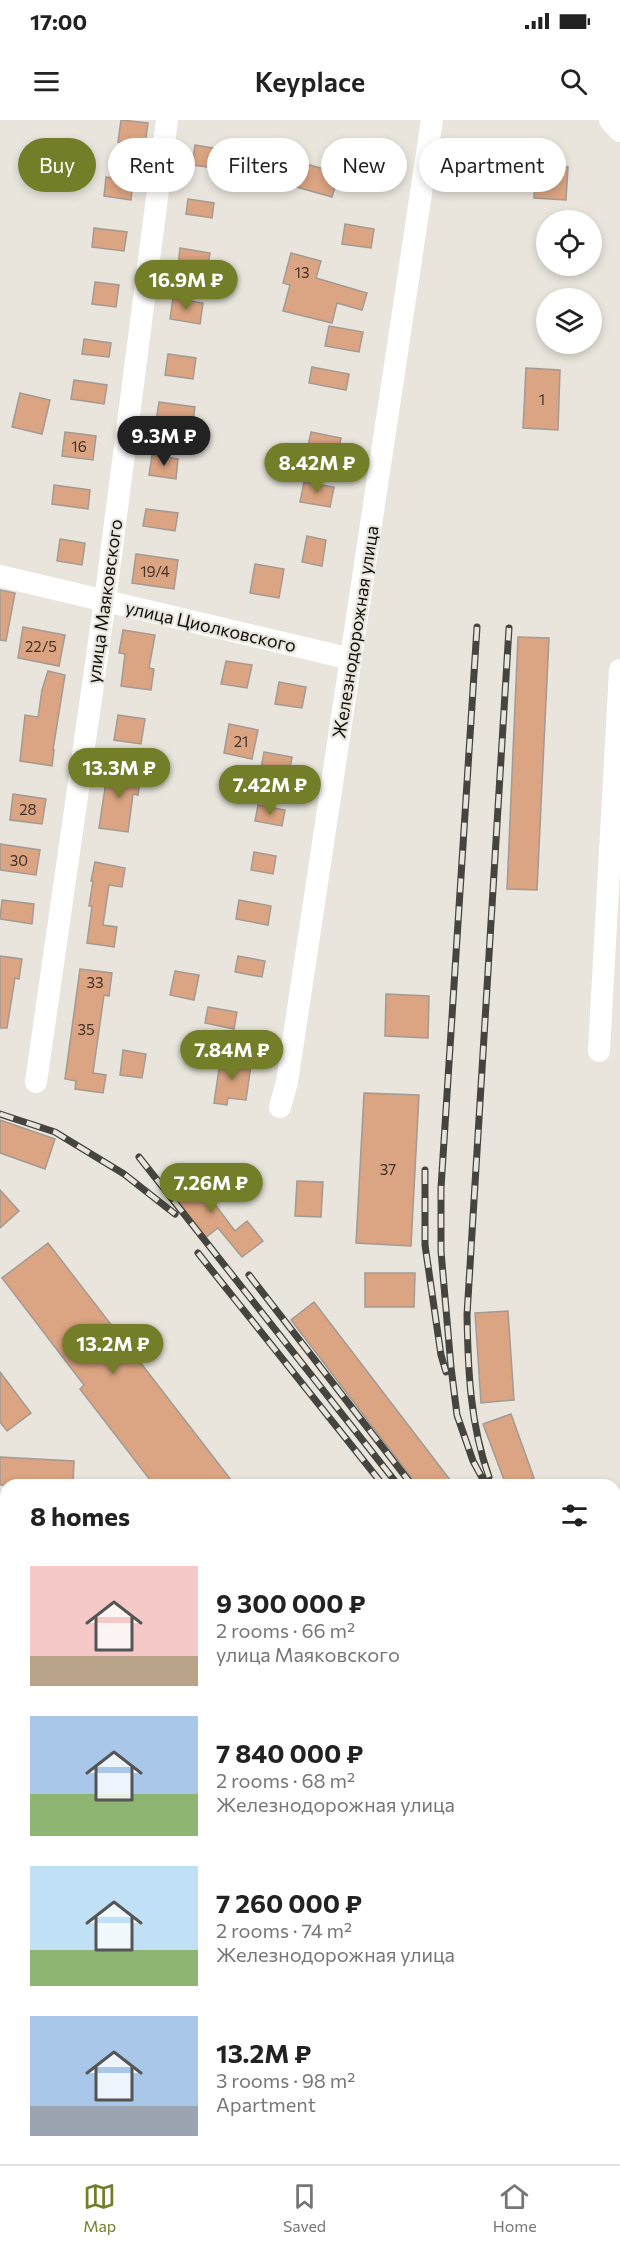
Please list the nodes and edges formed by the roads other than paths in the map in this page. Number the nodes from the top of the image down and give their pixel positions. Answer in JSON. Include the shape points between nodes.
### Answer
{"nodes":[{"id":1,"x":167,"y":120,"type":"edge"},
{"id":2,"x":432,"y":120,"type":"edge"},
{"id":3,"x":610,"y":120,"type":"edge"},
{"id":4,"x":620,"y":131,"type":"edge"},
{"id":5,"x":0,"y":576,"type":"edge"},
{"id":6,"x":105,"y":601,"type":"junction"},
{"id":7,"x":351,"y":659,"type":"junction"},
{"id":8,"x":620,"y":670,"type":"edge"},
{"id":9,"x":599,"y":1051,"type":"dead end"},
{"id":10,"x":36,"y":1082,"type":"dead end"},
{"id":11,"x":280,"y":1107,"type":"dead end"}],
"edges":[{"from":1,"to":6,"type":"street","name":"улица Маяковского"},
{"from":2,"to":7,"type":"street","name":"Железнодорожная улица"},
{"from":3,"to":4,"type":"street"},
{"from":5,"to":6,"type":"street","name":"улица Циолковского"},
{"from":6,"to":7,"type":"street","name":"улица Циолковского"},
{"from":6,"to":10,"type":"street","name":"улица Маяковского"},
{"from":7,"to":11,"type":"street","name":"Железнодорожная улица","via":[[287,1082]]},
{"from":8,"to":9,"type":"street"}]}
